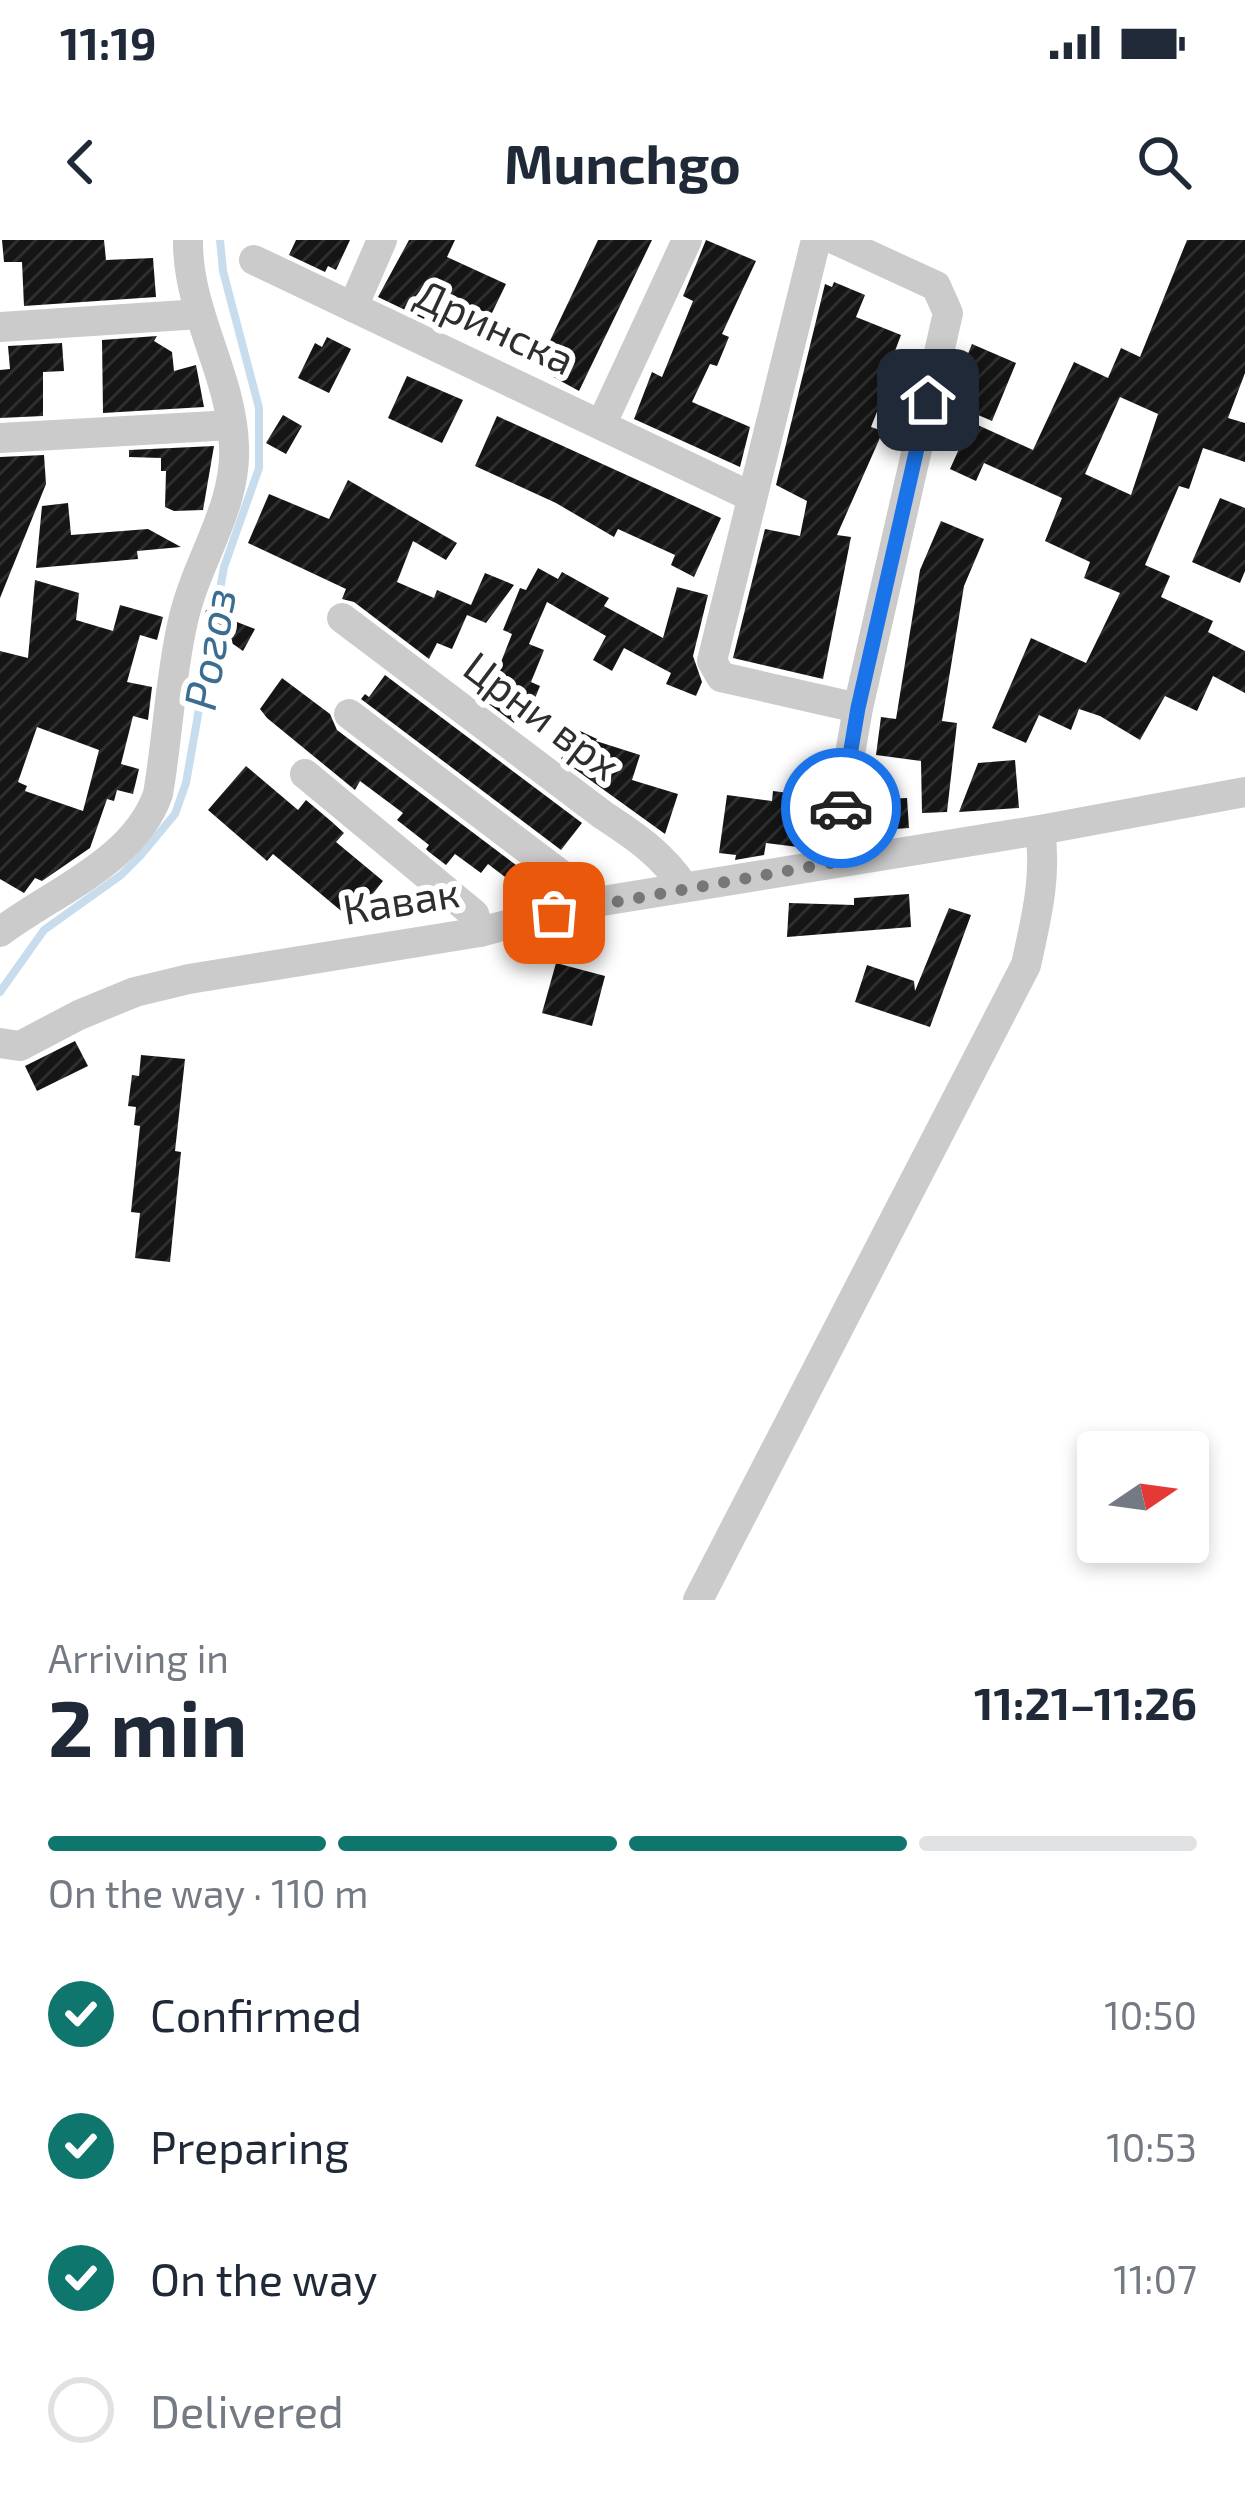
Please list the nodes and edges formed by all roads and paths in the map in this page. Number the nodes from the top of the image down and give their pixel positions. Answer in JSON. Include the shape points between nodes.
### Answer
{"nodes":[{"id":1,"x":188,"y":240,"type":"edge"},
{"id":2,"x":382,"y":240,"type":"edge"},
{"id":3,"x":687,"y":240,"type":"edge"},
{"id":4,"x":816,"y":240,"type":"edge"},
{"id":5,"x":836,"y":240,"type":"edge"},
{"id":6,"x":254,"y":260,"type":"dead end"},
{"id":7,"x":352,"y":308,"type":"junction"},
{"id":8,"x":200,"y":314,"type":"junction"},
{"id":9,"x":0,"y":327,"type":"edge"},
{"id":10,"x":602,"y":424,"type":"junction"},
{"id":11,"x":232,"y":425,"type":"junction"},
{"id":12,"x":0,"y":438,"type":"edge"},
{"id":13,"x":752,"y":497,"type":"junction"},
{"id":14,"x":343,"y":618,"type":"dead end"},
{"id":15,"x":858,"y":708,"type":"junction"},
{"id":16,"x":349,"y":714,"type":"dead end"},
{"id":17,"x":305,"y":774,"type":"dead end"},
{"id":18,"x":1245,"y":792,"type":"edge"},
{"id":19,"x":1040,"y":830,"type":"junction"},
{"id":20,"x":831,"y":863,"type":"junction"},
{"id":21,"x":684,"y":887,"type":"junction"},
{"id":22,"x":590,"y":903,"type":"junction"},
{"id":23,"x":4,"y":924,"type":"edge"},
{"id":24,"x":480,"y":932,"type":"junction"},
{"id":25,"x":4,"y":1050,"type":"edge"},
{"id":26,"x":698,"y":1600,"type":"edge"}],
"edges":[{"from":1,"to":8,"type":"street"},
{"from":2,"to":7,"type":"street","name":"Дринска"},
{"from":3,"to":10,"type":"street","name":"Дринска"},
{"from":4,"to":13,"type":"street"},
{"from":5,"to":15,"type":"street","via":[[936,286],[948,313]]},
{"from":6,"to":7,"type":"street","name":"Дринска"},
{"from":7,"to":10,"type":"street","name":"Дринска"},
{"from":8,"to":9,"type":"street"},
{"from":8,"to":11,"type":"street"},
{"from":10,"to":13,"type":"street","name":"Дринска"},
{"from":11,"to":12,"type":"street"},
{"from":11,"to":23,"type":"street","via":[[231,484],[183,619],[154,805],[122,848]]},
{"from":13,"to":15,"type":"street","via":[[714,668],[722,677]]},
{"from":14,"to":21,"type":"street","name":"Црни врх","via":[[641,839]]},
{"from":15,"to":20,"type":"street"},
{"from":16,"to":22,"type":"street"},
{"from":17,"to":24,"type":"street","via":[[474,914]]},
{"from":18,"to":19,"type":"street","name":"Кавак"},
{"from":19,"to":20,"type":"street","name":"Кавак"},
{"from":19,"to":26,"type":"street","via":[[1042,894],[1026,965]]},
{"from":20,"to":21,"type":"street","name":"Кавак"},
{"from":21,"to":22,"type":"street","name":"Кавак"},
{"from":22,"to":24,"type":"street","name":"Кавак"},
{"from":24,"to":25,"type":"street","name":"Кавак","via":[[153,988]]}]}
